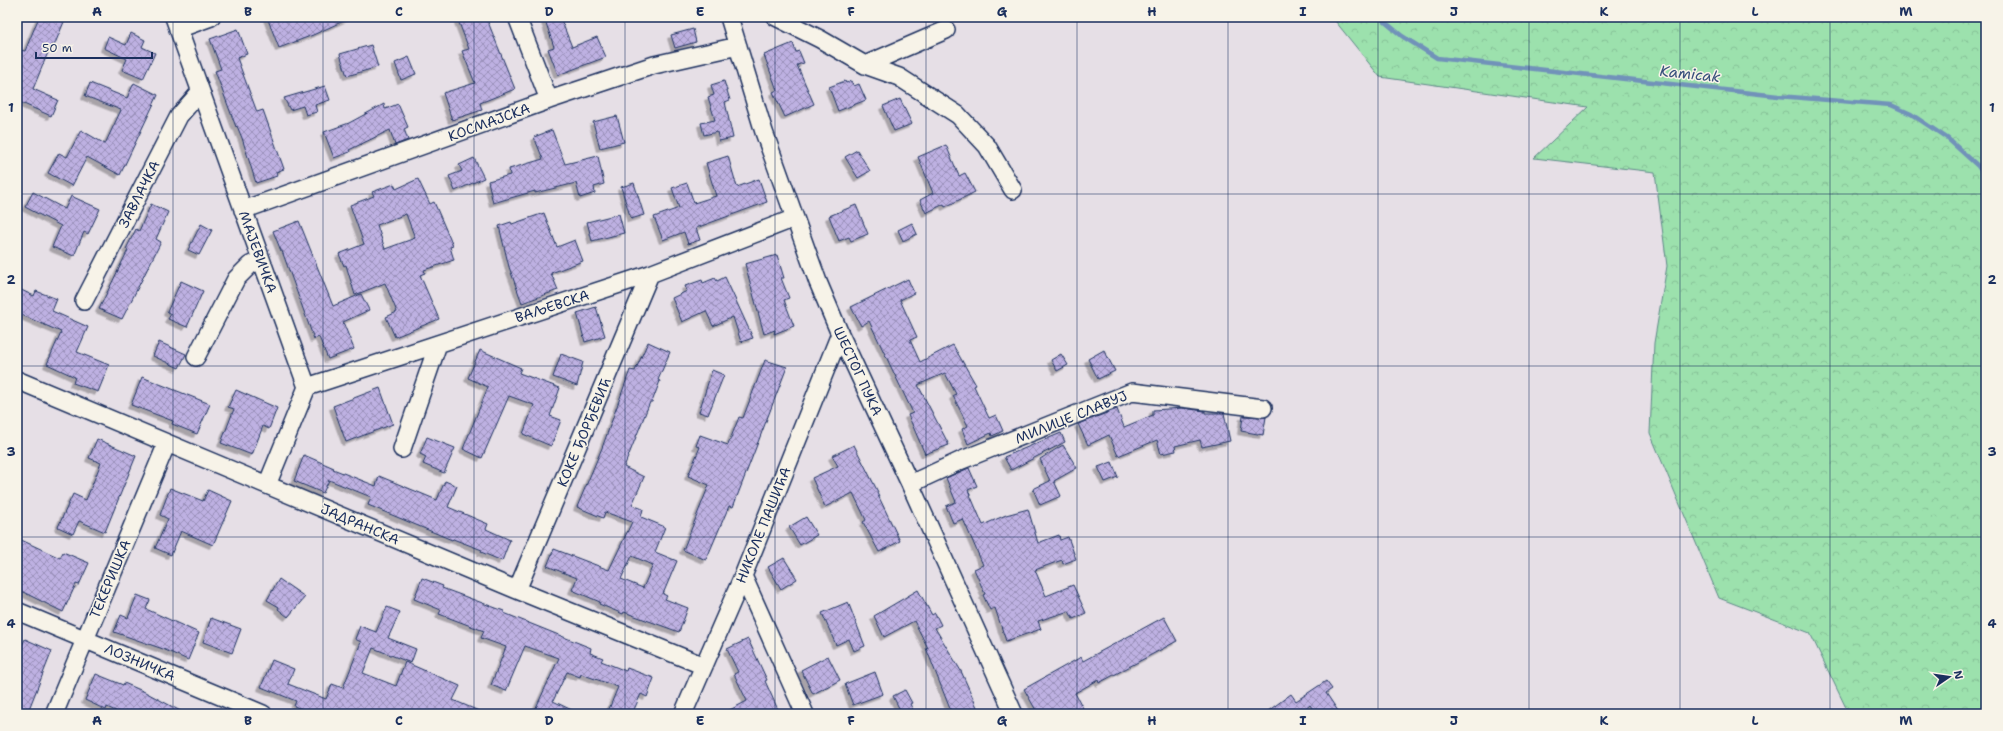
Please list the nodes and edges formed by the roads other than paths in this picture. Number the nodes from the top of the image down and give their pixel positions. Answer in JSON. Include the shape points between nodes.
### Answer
{"nodes":[{"id":1,"x":211,"y":17,"type":"edge"},
{"id":2,"x":517,"y":17,"type":"edge"},
{"id":3,"x":730,"y":17,"type":"edge"},
{"id":4,"x":776,"y":17,"type":"edge"},
{"id":5,"x":176,"y":23,"type":"edge"},
{"id":6,"x":946,"y":30,"type":"dead end"},
{"id":7,"x":738,"y":46,"type":"junction"},
{"id":8,"x":865,"y":65,"type":"junction"},
{"id":9,"x":200,"y":92,"type":"junction"},
{"id":10,"x":549,"y":100,"type":"junction"},
{"id":11,"x":1013,"y":190,"type":"dead end"},
{"id":12,"x":243,"y":210,"type":"junction"},
{"id":13,"x":795,"y":218,"type":"junction"},
{"id":14,"x":261,"y":260,"type":"junction"},
{"id":15,"x":650,"y":274,"type":"junction"},
{"id":16,"x":84,"y":302,"type":"dead end"},
{"id":17,"x":840,"y":334,"type":"junction"},
{"id":18,"x":438,"y":344,"type":"junction"},
{"id":19,"x":196,"y":357,"type":"dead end"},
{"id":20,"x":17,"y":380,"type":"edge"},
{"id":21,"x":307,"y":387,"type":"junction"},
{"id":22,"x":1263,"y":408,"type":"dead end"},
{"id":23,"x":167,"y":443,"type":"junction"},
{"id":24,"x":402,"y":449,"type":"dead end"},
{"id":25,"x":910,"y":484,"type":"junction"},
{"id":26,"x":267,"y":485,"type":"junction"},
{"id":27,"x":743,"y":576,"type":"junction"},
{"id":28,"x":517,"y":590,"type":"junction"},
{"id":29,"x":17,"y":611,"type":"edge"},
{"id":30,"x":85,"y":639,"type":"junction"},
{"id":31,"x":704,"y":666,"type":"junction"},
{"id":32,"x":54,"y":714,"type":"edge"},
{"id":33,"x":261,"y":714,"type":"edge"},
{"id":34,"x":683,"y":714,"type":"edge"},
{"id":35,"x":805,"y":714,"type":"edge"},
{"id":36,"x":1014,"y":714,"type":"edge"}],
"edges":[{"from":1,"to":5,"type":"street"},
{"from":2,"to":10,"type":"street"},
{"from":3,"to":7,"type":"street","name":"ШЕСТОГ ПУКА"},
{"from":4,"to":8,"type":"street"},
{"from":5,"to":9,"type":"street","name":"МАЈЕВИЧКА"},
{"from":6,"to":8,"type":"street"},
{"from":7,"to":10,"type":"street","name":"КОСМАЈСКА","via":[[654,65]]},
{"from":7,"to":13,"type":"street","name":"ШЕСТОГ ПУКА","via":[[764,132]]},
{"from":8,"to":11,"type":"street","via":[[899,77],[958,115],[987,146]]},
{"from":9,"to":12,"type":"street","name":"МАЈЕВИЧКА"},
{"from":9,"to":16,"type":"street","name":"ЗАВЛАЧКА","via":[[179,116]]},
{"from":10,"to":12,"type":"street","name":"КОСМАЈСКА"},
{"from":12,"to":14,"type":"street","name":"МАЈЕВИЧКА"},
{"from":13,"to":15,"type":"street","name":"ВАЉЕВСКА"},
{"from":13,"to":17,"type":"street","name":"ШЕСТОГ ПУКА"},
{"from":14,"to":19,"type":"street","via":[[250,265],[236,279]]},
{"from":14,"to":21,"type":"street","name":"МАЈЕВИЧКА"},
{"from":15,"to":18,"type":"street","name":"ВАЉЕВСКА"},
{"from":15,"to":28,"type":"street","name":"КОКЕ ЂОРЂЕВИЋ"},
{"from":17,"to":25,"type":"street","name":"ШЕСТОГ ПУКА"},
{"from":17,"to":27,"type":"street","name":"НИКОЛЕ ПАШИЋА"},
{"from":18,"to":21,"type":"street","name":"ВАЉЕВСКА"},
{"from":18,"to":24,"type":"street"},
{"from":20,"to":23,"type":"street","name":"ЈАДРАНСКА"},
{"from":21,"to":26,"type":"street"},
{"from":22,"to":25,"type":"street","name":"МИЛИЦЕ СЛАВУЈ","via":[[1132,392],[962,460]]},
{"from":23,"to":26,"type":"street","name":"ЈАДРАНСКА"},
{"from":23,"to":30,"type":"street","name":"ТЕКЕРИШКА"},
{"from":25,"to":36,"type":"street","name":"ШЕСТОГ ПУКА"},
{"from":26,"to":28,"type":"street","name":"ЈАДРАНСКА"},
{"from":27,"to":31,"type":"street","name":"НИКОЛЕ ПАШИЋА"},
{"from":27,"to":35,"type":"street"},
{"from":28,"to":31,"type":"street","name":"ЈАДРАНСКА"},
{"from":29,"to":30,"type":"street","name":"ЛОЗНИЧКА"},
{"from":30,"to":32,"type":"street","name":"ТЕКЕРИШКА"},
{"from":30,"to":33,"type":"street","name":"ЛОЗНИЧКА"},
{"from":31,"to":34,"type":"street","name":"НИКОЛЕ ПАШИЋА"}]}
